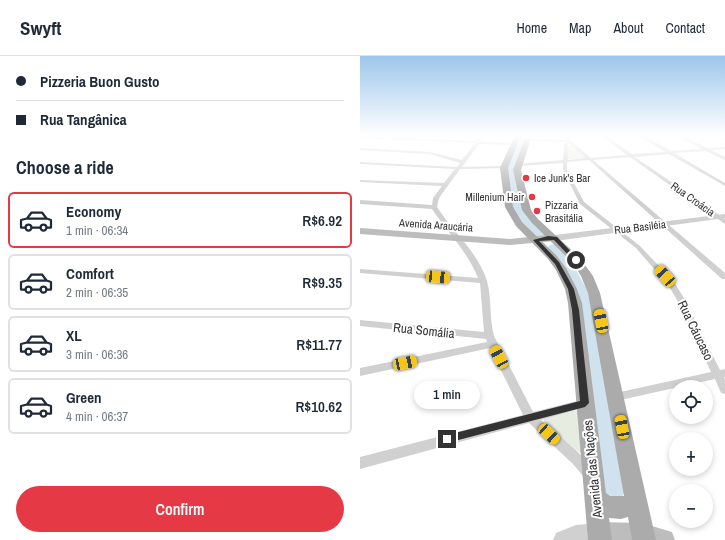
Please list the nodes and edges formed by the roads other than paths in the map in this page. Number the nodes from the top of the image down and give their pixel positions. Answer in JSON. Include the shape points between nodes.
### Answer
{"nodes":[{"id":1,"x":447,"y":158,"type":"edge"},
{"id":2,"x":466,"y":158,"type":"edge"},
{"id":3,"x":515,"y":158,"type":"edge"},
{"id":4,"x":566,"y":158,"type":"edge"},
{"id":5,"x":610,"y":158,"type":"edge"},
{"id":6,"x":633,"y":158,"type":"edge"},
{"id":7,"x":678,"y":158,"type":"edge"},
{"id":8,"x":591,"y":159,"type":"junction"},
{"id":9,"x":565,"y":161,"type":"junction"},
{"id":10,"x":463,"y":162,"type":"junction"},
{"id":11,"x":360,"y":163,"type":"edge"},
{"id":12,"x":512,"y":166,"type":"junction"},
{"id":13,"x":459,"y":168,"type":"junction"},
{"id":14,"x":360,"y":181,"type":"edge"},
{"id":15,"x":725,"y":185,"type":"edge"},
{"id":16,"x":446,"y":186,"type":"junction"},
{"id":17,"x":360,"y":202,"type":"edge"},
{"id":18,"x":434,"y":207,"type":"junction"},
{"id":19,"x":723,"y":218,"type":"edge"},
{"id":20,"x":663,"y":224,"type":"junction"},
{"id":21,"x":618,"y":230,"type":"junction"},
{"id":22,"x":360,"y":231,"type":"edge"},
{"id":23,"x":458,"y":238,"type":"junction"},
{"id":24,"x":546,"y":241,"type":"junction"},
{"id":25,"x":360,"y":271,"type":"edge"},
{"id":26,"x":725,"y":277,"type":"edge"},
{"id":27,"x":482,"y":281,"type":"junction"},
{"id":28,"x":360,"y":323,"type":"edge"},
{"id":29,"x":490,"y":340,"type":"junction"},
{"id":30,"x":360,"y":372,"type":"edge"},
{"id":31,"x":722,"y":374,"type":"edge"},
{"id":32,"x":725,"y":390,"type":"edge"},
{"id":33,"x":616,"y":397,"type":"junction"},
{"id":34,"x":585,"y":403,"type":"junction"},
{"id":35,"x":530,"y":417,"type":"junction"},
{"id":36,"x":360,"y":463,"type":"edge"},
{"id":37,"x":593,"y":477,"type":"junction"},
{"id":38,"x":596,"y":499,"type":"junction"},
{"id":39,"x":636,"y":502,"type":"junction"},
{"id":40,"x":600,"y":536,"type":"edge"},
{"id":41,"x":643,"y":537,"type":"edge"},
{"id":42,"x":563,"y":540,"type":"edge"},
{"id":43,"x":664,"y":540,"type":"edge"}],
"edges":[{"from":1,"to":10,"type":"street"},
{"from":2,"to":10,"type":"street"},
{"from":3,"to":12,"type":"main road","name":"Avenida das Nações"},
{"from":4,"to":9,"type":"street","name":"Rua Cáucaso"},
{"from":5,"to":8,"type":"street"},
{"from":6,"to":19,"type":"street","name":"Rua Croácia"},
{"from":7,"to":15,"type":"street"},
{"from":8,"to":9,"type":"street"},
{"from":8,"to":20,"type":"street"},
{"from":9,"to":12,"type":"street"},
{"from":9,"to":21,"type":"street","name":"Rua Cáucaso","via":[[566,173],[580,199],[588,209]]},
{"from":10,"to":13,"type":"street"},
{"from":11,"to":13,"type":"street"},
{"from":12,"to":13,"type":"street"},
{"from":12,"to":24,"type":"main road","name":"Avenida das Nações","via":[[527,210]]},
{"from":12,"to":24,"type":"main road","name":"Avenida das Nações","via":[[504,176],[511,211],[519,224]]},
{"from":13,"to":16,"type":"street"},
{"from":14,"to":16,"type":"street"},
{"from":16,"to":18,"type":"street","via":[[436,198]]},
{"from":17,"to":18,"type":"street"},
{"from":18,"to":23,"type":"street"},
{"from":19,"to":20,"type":"street","name":"Rua Basiléia"},
{"from":20,"to":21,"type":"street","name":"Rua Basiléia"},
{"from":20,"to":26,"type":"street"},
{"from":21,"to":24,"type":"street","name":"Rua Basiléia"},
{"from":21,"to":31,"type":"street","name":"Rua Cáucaso","via":[[638,247],[671,284]]},
{"from":22,"to":23,"type":"main road","name":"Avenida Araucária"},
{"from":23,"to":24,"type":"main road","name":"Avenida Araucária","via":[[510,242]]},
{"from":23,"to":27,"type":"street","via":[[474,262]]},
{"from":24,"to":33,"type":"main road","name":"Avenida das Nações","via":[[571,254],[582,268],[594,293]]},
{"from":24,"to":34,"type":"main road","name":"Avenida das Nações","via":[[571,289],[576,310]]},
{"from":25,"to":27,"type":"street"},
{"from":27,"to":29,"type":"street"},
{"from":28,"to":29,"type":"street","name":"Rua Somália"},
{"from":29,"to":30,"type":"street"},
{"from":29,"to":35,"type":"street"},
{"from":31,"to":32,"type":"street","name":"Rua Cáucaso"},
{"from":31,"to":33,"type":"street"},
{"from":33,"to":39,"type":"main road","name":"Avenida das Nações"},
{"from":34,"to":35,"type":"street"},
{"from":34,"to":37,"type":"main road","name":"Avenida das Nações"},
{"from":35,"to":36,"type":"street"},
{"from":35,"to":37,"type":"street"},
{"from":37,"to":38,"type":"main road","name":"Avenida das Nações"},
{"from":38,"to":39,"type":"main road","via":[[606,506],[619,508],[631,506]]},
{"from":38,"to":40,"type":"main road","name":"Avenida das Nações"},
{"from":39,"to":41,"type":"main road","name":"Avenida das Nações"},
{"from":40,"to":41,"type":"main road"},
{"from":40,"to":42,"type":"street","via":[[576,535]]},
{"from":41,"to":43,"type":"main road"}]}
